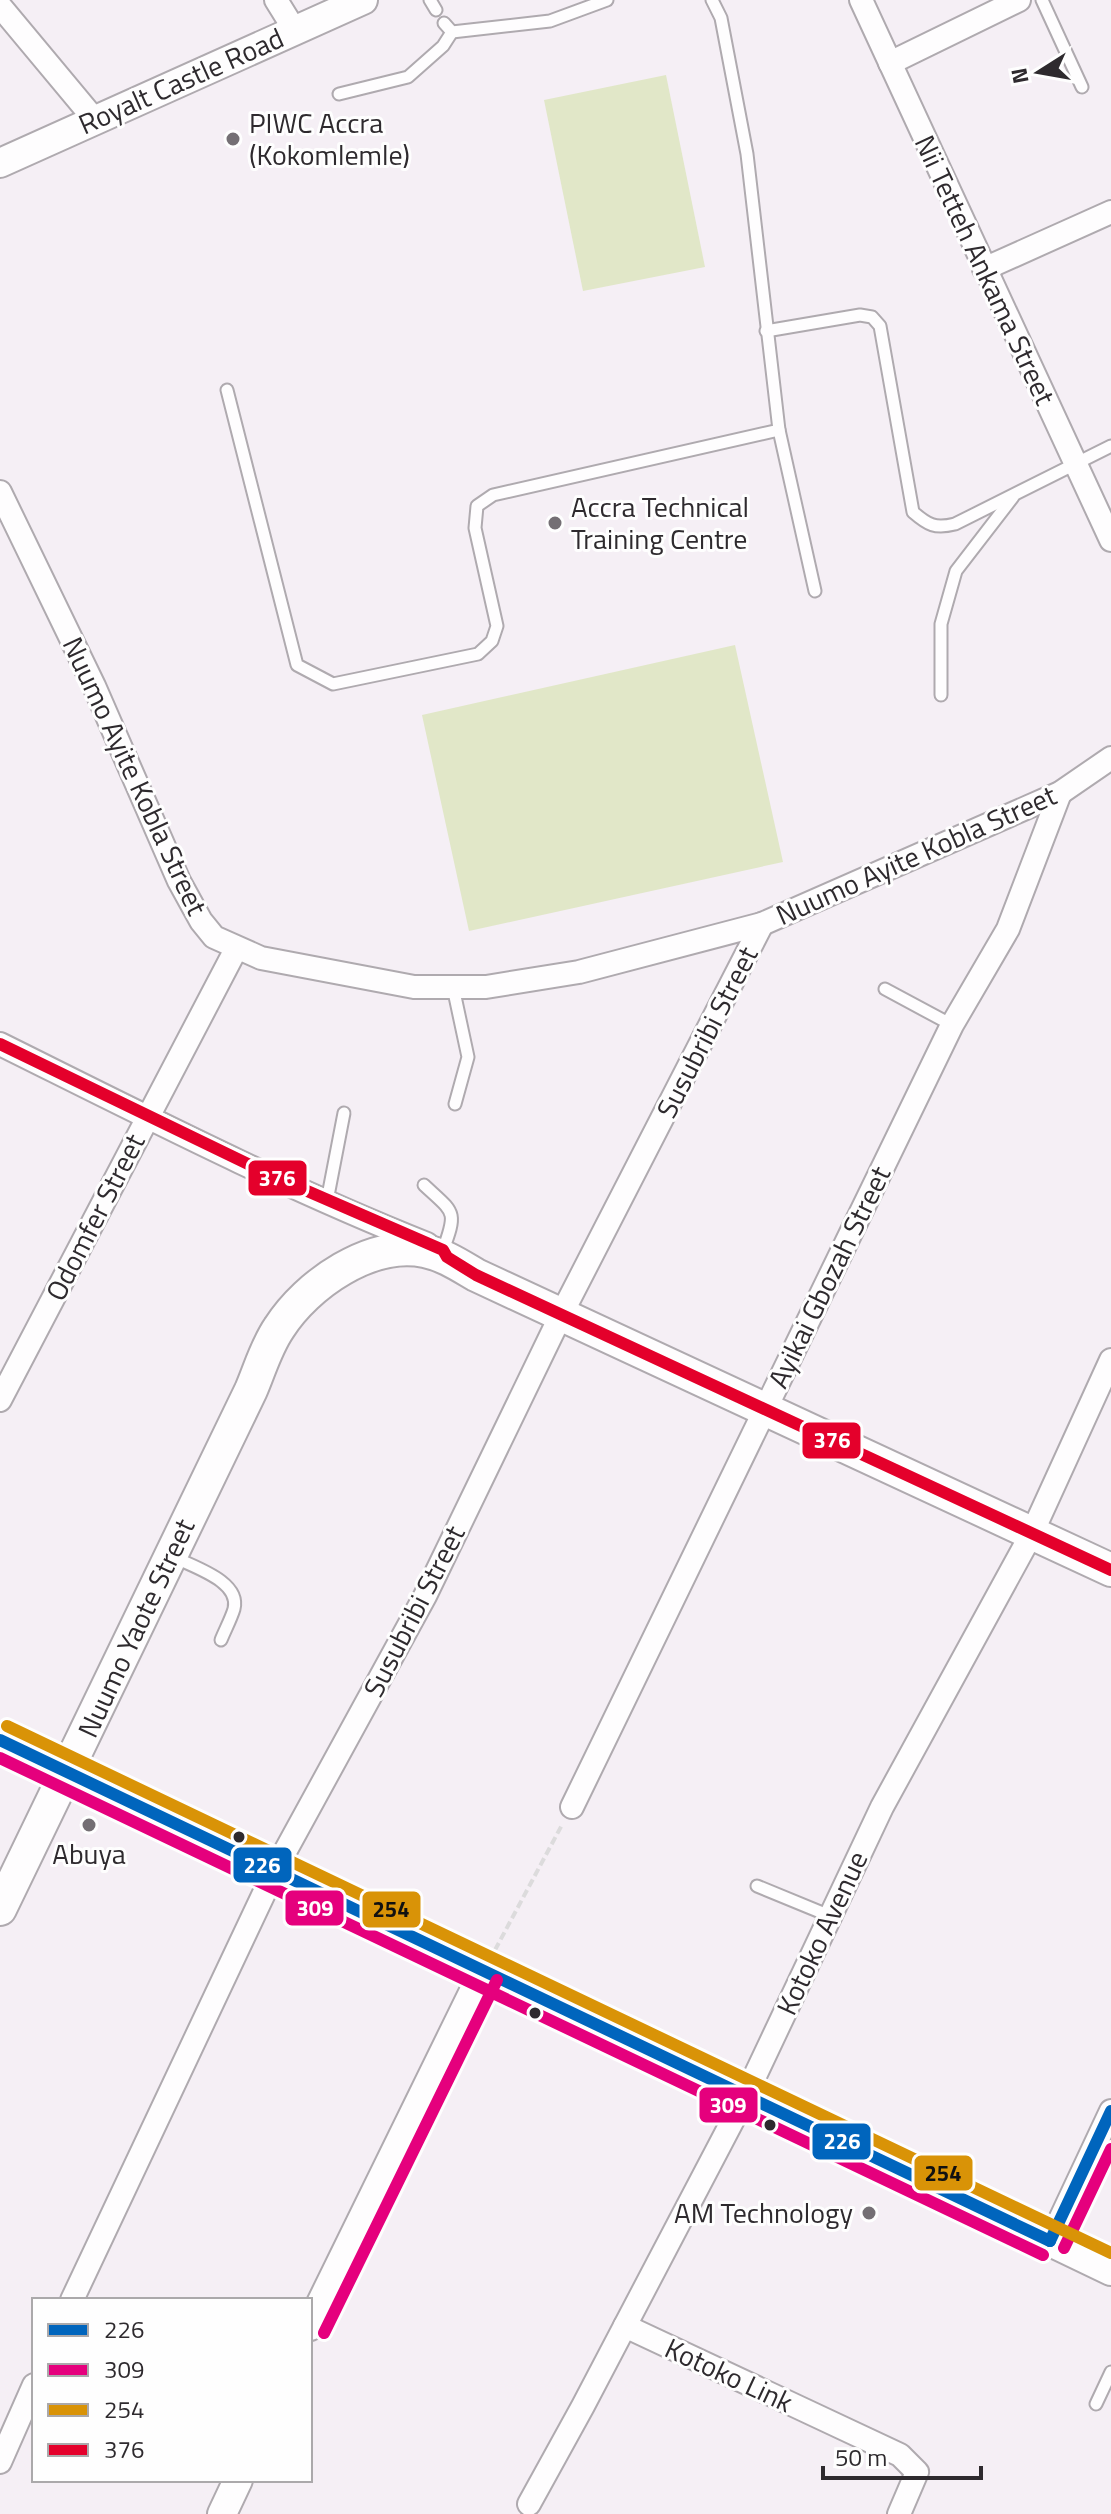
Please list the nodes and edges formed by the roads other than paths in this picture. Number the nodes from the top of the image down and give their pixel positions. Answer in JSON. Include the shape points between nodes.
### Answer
{"nodes":[{"id":1,"x":276,"y":0,"type":"edge"},
{"id":2,"x":363,"y":0,"type":"edge"},
{"id":3,"x":607,"y":0,"type":"edge"},
{"id":4,"x":712,"y":0,"type":"edge"},
{"id":5,"x":861,"y":0,"type":"edge"},
{"id":6,"x":1019,"y":0,"type":"edge"},
{"id":7,"x":1042,"y":0,"type":"edge"},
{"id":8,"x":0,"y":6,"type":"edge"},
{"id":9,"x":294,"y":29,"type":"junction"},
{"id":10,"x":890,"y":63,"type":"junction"},
{"id":11,"x":1082,"y":87,"type":"dead end"},
{"id":12,"x":339,"y":94,"type":"dead end"},
{"id":13,"x":95,"y":120,"type":"junction"},
{"id":14,"x":0,"y":163,"type":"edge"},
{"id":15,"x":1111,"y":212,"type":"edge"},
{"id":16,"x":984,"y":269,"type":"junction"},
{"id":17,"x":766,"y":331,"type":"junction"},
{"id":18,"x":227,"y":390,"type":"dead end"},
{"id":19,"x":779,"y":430,"type":"junction"},
{"id":20,"x":1111,"y":446,"type":"edge"},
{"id":21,"x":1076,"y":465,"type":"junction"},
{"id":22,"x":0,"y":492,"type":"edge"},
{"id":23,"x":1015,"y":495,"type":"junction"},
{"id":24,"x":1111,"y":540,"type":"edge"},
{"id":25,"x":815,"y":591,"type":"dead end"},
{"id":26,"x":941,"y":695,"type":"dead end"},
{"id":27,"x":1111,"y":758,"type":"edge"},
{"id":28,"x":1060,"y":793,"type":"junction"},
{"id":29,"x":762,"y":924,"type":"junction"},
{"id":30,"x":236,"y":949,"type":"junction"},
{"id":31,"x":453,"y":987,"type":"junction"},
{"id":32,"x":885,"y":989,"type":"dead end"},
{"id":33,"x":952,"y":1025,"type":"junction"},
{"id":34,"x":0,"y":1044,"type":"edge"},
{"id":35,"x":455,"y":1104,"type":"dead end"},
{"id":36,"x":344,"y":1113,"type":"dead end"},
{"id":37,"x":147,"y":1117,"type":"junction"},
{"id":38,"x":424,"y":1185,"type":"dead end"},
{"id":39,"x":327,"y":1201,"type":"junction"},
{"id":40,"x":445,"y":1254,"type":"junction"},
{"id":41,"x":476,"y":1275,"type":"junction"},
{"id":42,"x":561,"y":1315,"type":"junction"},
{"id":43,"x":1111,"y":1360,"type":"edge"},
{"id":44,"x":251,"y":1390,"type":"junction"},
{"id":45,"x":0,"y":1400,"type":"edge"},
{"id":46,"x":764,"y":1409,"type":"junction"},
{"id":47,"x":1032,"y":1533,"type":"junction"},
{"id":48,"x":170,"y":1555,"type":"junction"},
{"id":49,"x":1111,"y":1570,"type":"edge"},
{"id":50,"x":221,"y":1640,"type":"dead end"},
{"id":51,"x":0,"y":1740,"type":"edge"},
{"id":52,"x":67,"y":1772,"type":"junction"},
{"id":53,"x":572,"y":1807,"type":"road end"},
{"id":54,"x":275,"y":1870,"type":"junction"},
{"id":55,"x":757,"y":1886,"type":"dead end"},
{"id":56,"x":0,"y":1909,"type":"edge"},
{"id":57,"x":830,"y":1916,"type":"junction"},
{"id":58,"x":483,"y":1973,"type":"junction"},
{"id":59,"x":745,"y":2097,"type":"junction"},
{"id":60,"x":1111,"y":2111,"type":"edge"},
{"id":61,"x":1050,"y":2241,"type":"junction"},
{"id":62,"x":1111,"y":2271,"type":"edge"},
{"id":63,"x":73,"y":2298,"type":"edge"},
{"id":64,"x":312,"y":2322,"type":"edge"},
{"id":65,"x":625,"y":2326,"type":"junction"},
{"id":66,"x":1111,"y":2372,"type":"edge"},
{"id":67,"x":32,"y":2390,"type":"edge"},
{"id":68,"x":1096,"y":2404,"type":"dead end"},
{"id":69,"x":0,"y":2462,"type":"edge"},
{"id":70,"x":237,"y":2482,"type":"edge"},
{"id":71,"x":529,"y":2504,"type":"dead end"},
{"id":72,"x":222,"y":2514,"type":"edge"},
{"id":73,"x":899,"y":2514,"type":"edge"}],
"edges":[{"from":1,"to":9,"type":"street"},
{"from":2,"to":9,"type":"street","name":"Royalt Castle Road"},
{"from":3,"to":12,"type":"lane","via":[[550,21],[448,28],[443,46],[408,77]]},
{"from":4,"to":17,"type":"lane","via":[[721,18],[747,154]]},
{"from":5,"to":10,"type":"street","name":"Nii Tetteh Ankama Street"},
{"from":6,"to":10,"type":"street"},
{"from":7,"to":11,"type":"lane"},
{"from":8,"to":13,"type":"street"},
{"from":9,"to":13,"type":"street","name":"Royalt Castle Road"},
{"from":10,"to":16,"type":"street","name":"Nii Tetteh Ankama Street"},
{"from":13,"to":14,"type":"street","name":"Royalt Castle Road"},
{"from":15,"to":16,"type":"street"},
{"from":16,"to":21,"type":"street","name":"Nii Tetteh Ankama Street"},
{"from":17,"to":19,"type":"lane"},
{"from":17,"to":23,"type":"lane","via":[[860,315],[872,317],[880,326],[913,512],[928,525],[955,524]]},
{"from":18,"to":19,"type":"lane","via":[[297,665],[333,684],[478,654],[492,641],[497,626],[475,528],[477,506],[493,495]]},
{"from":19,"to":25,"type":"lane"},
{"from":20,"to":21,"type":"lane"},
{"from":21,"to":23,"type":"lane"},
{"from":21,"to":24,"type":"street","name":"Nii Tetteh Ankama Street"},
{"from":22,"to":30,"type":"street","name":"Nuumo Ayite Kobla Street","via":[[94,686],[179,881],[214,937]]},
{"from":23,"to":26,"type":"lane","via":[[956,571],[941,624]]},
{"from":27,"to":28,"type":"street","name":"Nuumo Ayite Kobla Street"},
{"from":28,"to":29,"type":"street","name":"Nuumo Ayite Kobla Street"},
{"from":28,"to":33,"type":"street","name":"Ayikai Gbozah Street","via":[[1008,929]]},
{"from":29,"to":31,"type":"street","name":"Nuumo Ayite Kobla Street","via":[[579,972]]},
{"from":29,"to":42,"type":"street","name":"Susubribi Street"},
{"from":30,"to":31,"type":"street","name":"Nuumo Ayite Kobla Street","via":[[414,987]]},
{"from":30,"to":37,"type":"street","name":"Odomfer Street"},
{"from":31,"to":35,"type":"lane","via":[[468,1057]]},
{"from":32,"to":33,"type":"lane"},
{"from":33,"to":46,"type":"street","name":"Ayikai Gbozah Street"},
{"from":34,"to":37,"type":"street"},
{"from":36,"to":39,"type":"lane"},
{"from":37,"to":39,"type":"street"},
{"from":37,"to":45,"type":"street","name":"Odomfer Street"},
{"from":38,"to":40,"type":"lane","via":[[451,1210]]},
{"from":39,"to":40,"type":"street"},
{"from":40,"to":41,"type":"main road","name":"Nuumo Yaote Street"},
{"from":40,"to":44,"type":"main road","name":"Nuumo Yaote Street","via":[[404,1250],[332,1273],[292,1309]]},
{"from":41,"to":42,"type":"main road"},
{"from":41,"to":44,"type":"main road","name":"Nuumo Yaote Street","via":[[424,1268],[361,1280],[310,1318]]},
{"from":42,"to":46,"type":"main road"},
{"from":42,"to":54,"type":"street","name":"Susubribi Street","via":[[425,1596]]},
{"from":43,"to":47,"type":"street","name":"Kotoko Avenue"},
{"from":44,"to":48,"type":"main road","name":"Nuumo Yaote Street"},
{"from":46,"to":47,"type":"main road"},
{"from":46,"to":53,"type":"street","name":"Ayikai Gbozah Street"},
{"from":47,"to":49,"type":"main road"},
{"from":47,"to":57,"type":"street","name":"Kotoko Avenue","via":[[882,1807]]},
{"from":48,"to":50,"type":"lane","via":[[232,1592],[235,1608]]},
{"from":48,"to":52,"type":"main road","name":"Nuumo Yaote Street"},
{"from":51,"to":52,"type":"street"},
{"from":52,"to":54,"type":"street"},
{"from":52,"to":56,"type":"main road","name":"Nuumo Yaote Street"},
{"from":54,"to":58,"type":"street"},
{"from":54,"to":63,"type":"street","name":"Susubribi Street"},
{"from":55,"to":57,"type":"lane"},
{"from":57,"to":59,"type":"street","name":"Kotoko Avenue"},
{"from":58,"to":59,"type":"street"},
{"from":58,"to":64,"type":"street"},
{"from":59,"to":61,"type":"street"},
{"from":59,"to":65,"type":"street","name":"Kotoko Avenue"},
{"from":60,"to":61,"type":"street"},
{"from":61,"to":62,"type":"street"},
{"from":65,"to":71,"type":"street","name":"Kotoko Avenue"},
{"from":65,"to":73,"type":"street","name":"Kotoko Link","via":[[900,2455],[917,2472]]},
{"from":66,"to":68,"type":"lane"},
{"from":67,"to":69,"type":"street"},
{"from":70,"to":72,"type":"street"}]}
